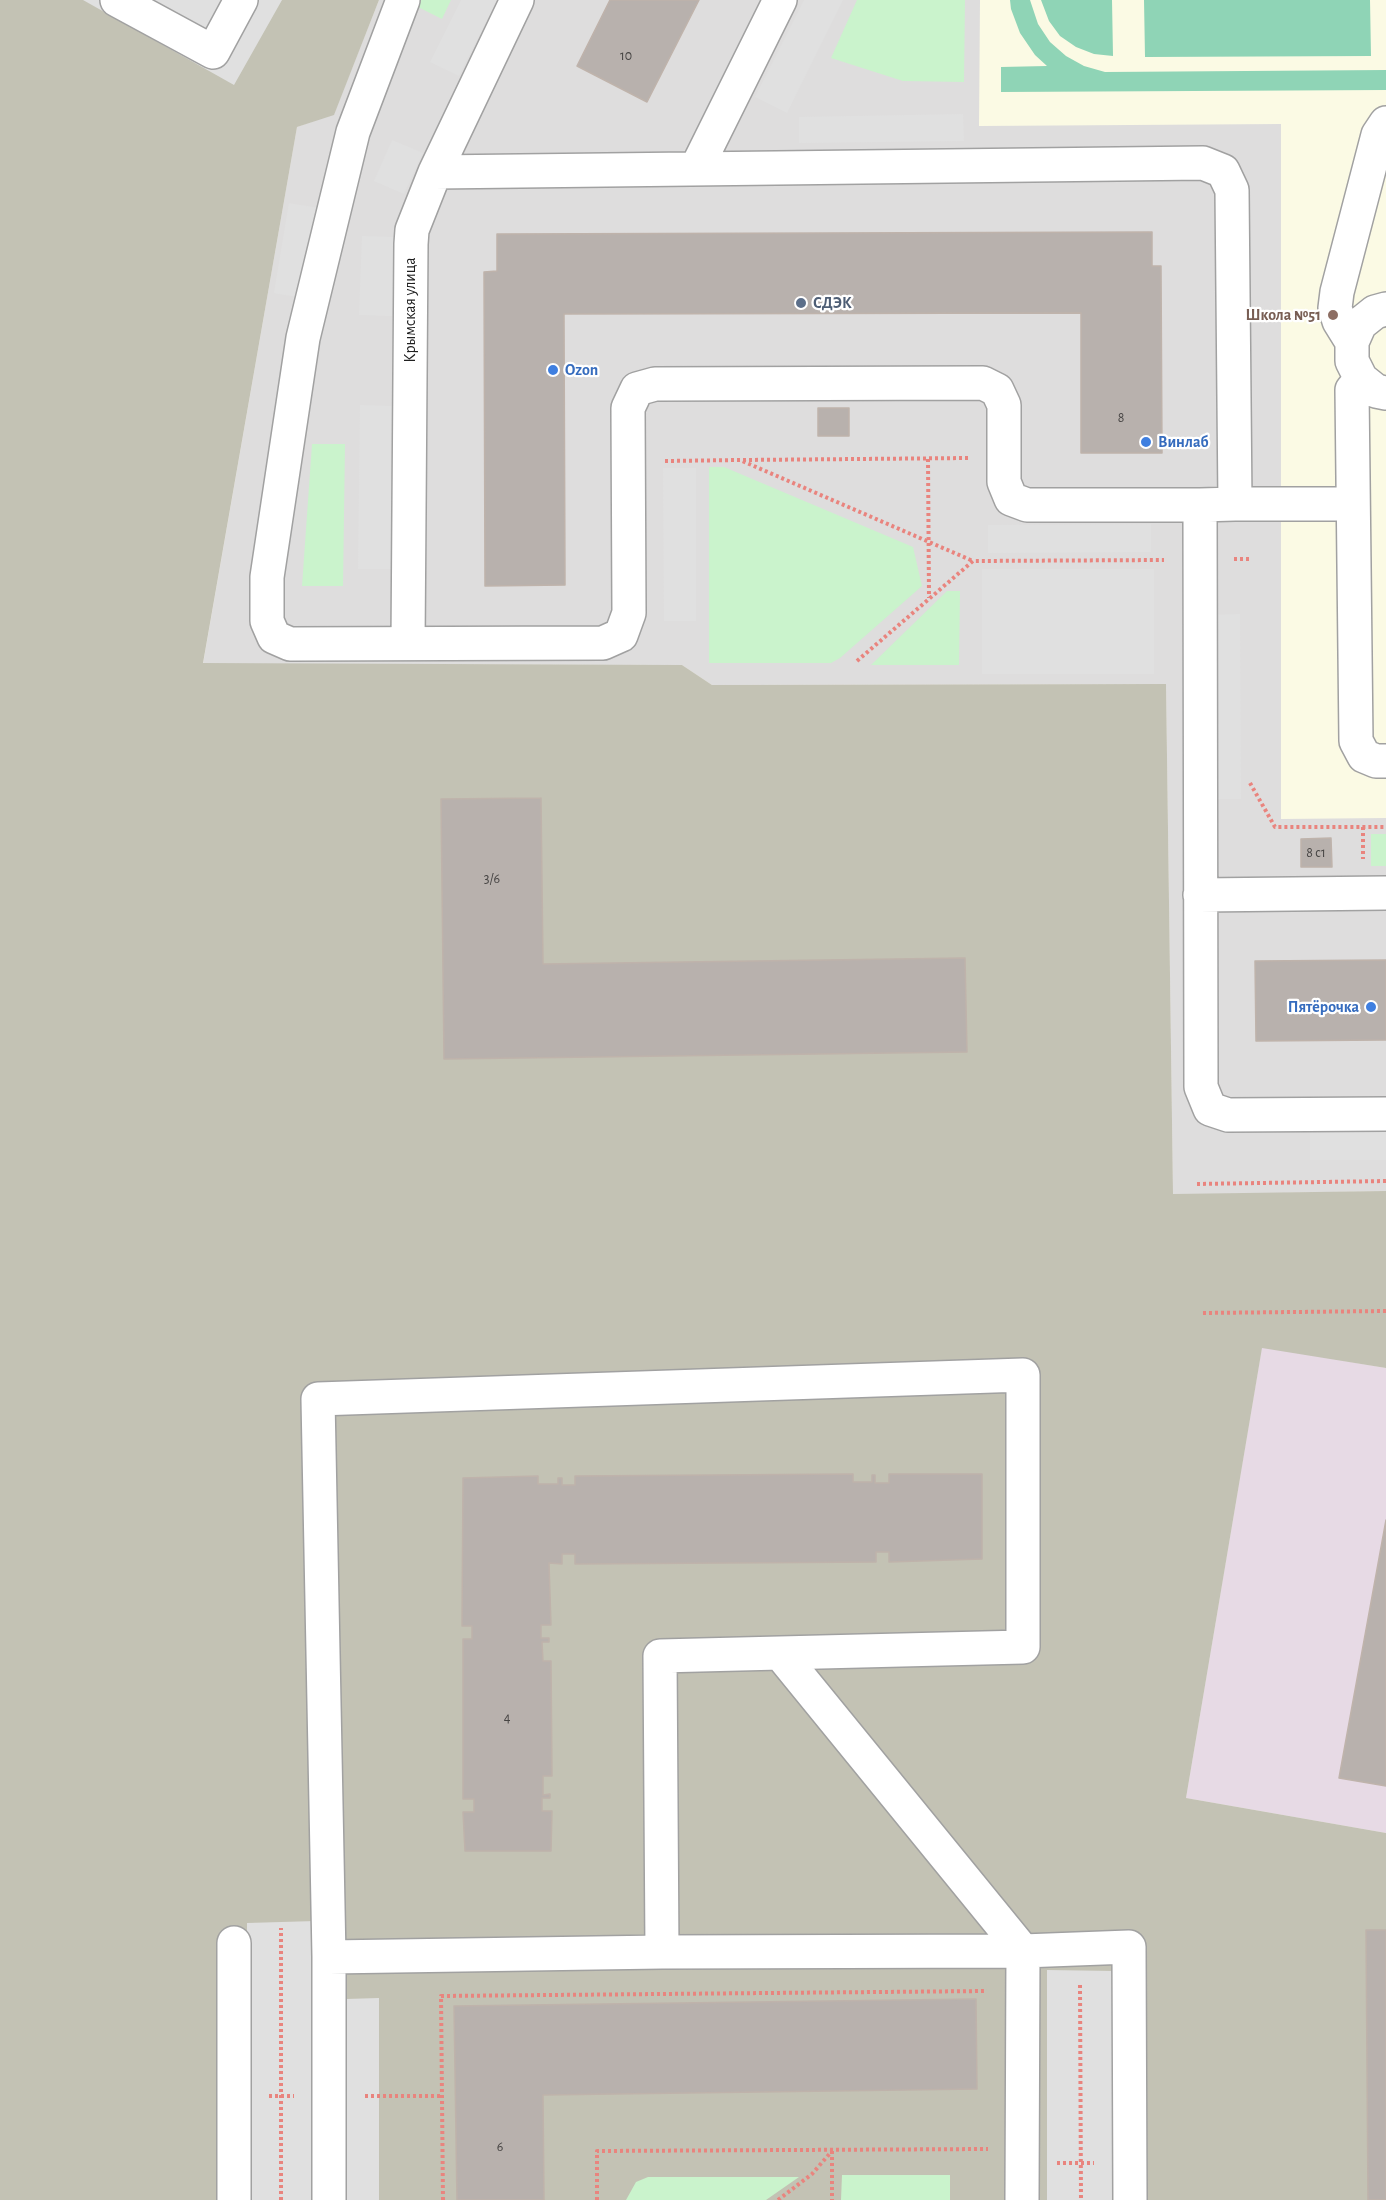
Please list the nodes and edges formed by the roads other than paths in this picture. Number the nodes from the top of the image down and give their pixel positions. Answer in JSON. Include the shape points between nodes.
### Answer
{"nodes":[{"id":1,"x":241,"y":0,"type":"edge"},
{"id":2,"x":403,"y":0,"type":"edge"},
{"id":3,"x":517,"y":0,"type":"edge"},
{"id":4,"x":780,"y":0,"type":"edge"},
{"id":5,"x":127,"y":2,"type":"edge"},
{"id":6,"x":1386,"y":123,"type":"edge"},
{"id":7,"x":696,"y":169,"type":"junction"},
{"id":8,"x":435,"y":172,"type":"junction"},
{"id":9,"x":1386,"y":309,"type":"edge"},
{"id":10,"x":1352,"y":342,"type":"junction"},
{"id":11,"x":1373,"y":386,"type":"edge"},
{"id":12,"x":1235,"y":504,"type":"junction"},
{"id":13,"x":1353,"y":504,"type":"junction"},
{"id":14,"x":1200,"y":505,"type":"junction"},
{"id":15,"x":408,"y":643,"type":"junction"},
{"id":16,"x":1386,"y":761,"type":"edge"},
{"id":17,"x":1386,"y":893,"type":"edge"},
{"id":18,"x":1200,"y":895,"type":"junction"},
{"id":19,"x":1386,"y":1114,"type":"edge"},
{"id":20,"x":780,"y":1653,"type":"junction"},
{"id":21,"x":234,"y":1943,"type":"dead end"},
{"id":22,"x":1023,"y":1951,"type":"junction"},
{"id":23,"x":662,"y":1952,"type":"junction"},
{"id":24,"x":329,"y":1957,"type":"junction"},
{"id":25,"x":234,"y":2200,"type":"edge"},
{"id":26,"x":329,"y":2200,"type":"edge"},
{"id":27,"x":1022,"y":2200,"type":"edge"},
{"id":28,"x":1130,"y":2200,"type":"edge"}],
"edges":[{"from":1,"to":5,"type":"street","via":[[213,52]]},
{"from":2,"to":15,"type":"street","via":[[353,132],[303,338],[267,577],[267,621],[274,637],[290,644]]},
{"from":3,"to":8,"type":"street","name":"Крымская улица"},
{"from":4,"to":7,"type":"street"},
{"from":6,"to":10,"type":"street","via":[[1378,135],[1337,292],[1335,308]]},
{"from":7,"to":8,"type":"street"},
{"from":7,"to":12,"type":"street","via":[[1203,163],[1223,171],[1232,190]]},
{"from":8,"to":15,"type":"street","name":"Крымская улица","via":[[417,216],[411,244]]},
{"from":9,"to":10,"type":"street","via":[[1360,324]]},
{"from":10,"to":11,"type":"street","via":[[1352,361]]},
{"from":11,"to":13,"type":"street","via":[[1352,390]]},
{"from":12,"to":13,"type":"street"},
{"from":12,"to":14,"type":"street"},
{"from":13,"to":16,"type":"street","via":[[1356,741],[1364,756]]},
{"from":14,"to":15,"type":"street","via":[[1027,506],[1011,499],[1005,482],[1005,405],[997,390],[983,383],[655,384],[637,389],[628,408],[629,613],[621,635],[603,643]]},
{"from":14,"to":18,"type":"street"},
{"from":17,"to":18,"type":"street"},
{"from":18,"to":19,"type":"street","via":[[1201,1087],[1210,1109],[1228,1115]]},
{"from":20,"to":22,"type":"street"},
{"from":20,"to":23,"type":"street","via":[[660,1656]]},
{"from":20,"to":24,"type":"street","via":[[1023,1647],[1023,1375],[318,1399]]},
{"from":21,"to":25,"type":"street"},
{"from":22,"to":23,"type":"street"},
{"from":22,"to":27,"type":"street"},
{"from":22,"to":28,"type":"street","via":[[1129,1947]]},
{"from":23,"to":24,"type":"street"},
{"from":24,"to":26,"type":"street"}]}
